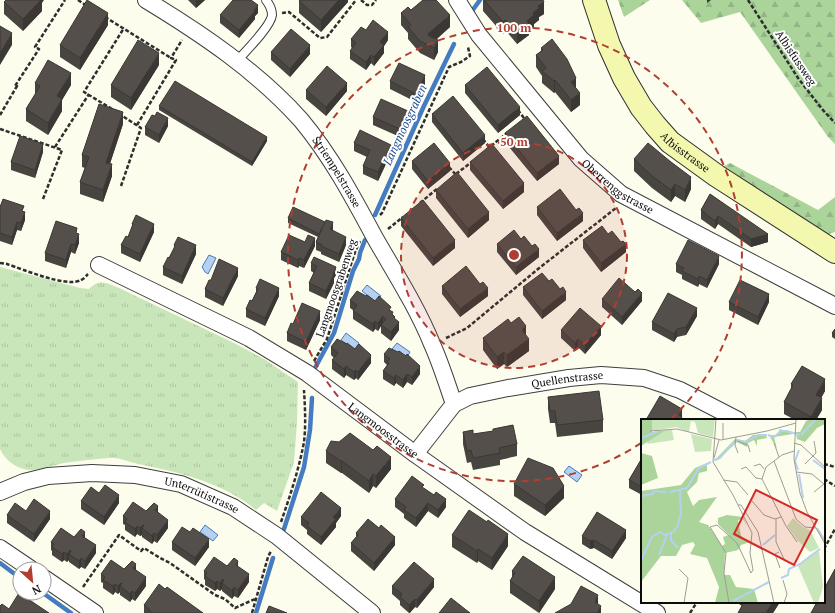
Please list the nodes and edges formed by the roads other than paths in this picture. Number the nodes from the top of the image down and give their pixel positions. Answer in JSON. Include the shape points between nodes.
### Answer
{"nodes":[{"id":1,"x":146,"y":0,"type":"edge"},
{"id":2,"x":266,"y":0,"type":"edge"},
{"id":3,"x":457,"y":0,"type":"edge"},
{"id":4,"x":594,"y":0,"type":"edge"},
{"id":5,"x":237,"y":61,"type":"junction"},
{"id":6,"x":835,"y":252,"type":"edge"},
{"id":7,"x":100,"y":265,"type":"road end"},
{"id":8,"x":835,"y":306,"type":"edge"},
{"id":9,"x":454,"y":404,"type":"junction"},
{"id":10,"x":736,"y":419,"type":"edge"},
{"id":11,"x":415,"y":454,"type":"junction"},
{"id":12,"x":0,"y":492,"type":"edge"},
{"id":13,"x":0,"y":548,"type":"edge"},
{"id":14,"x":19,"y":561,"type":"edge"},
{"id":15,"x":52,"y":583,"type":"edge"},
{"id":16,"x":95,"y":613,"type":"edge"},
{"id":17,"x":372,"y":613,"type":"edge"},
{"id":18,"x":657,"y":613,"type":"edge"}],
"edges":[{"from":1,"to":5,"type":"street","name":"Striempelstrasse"},
{"from":2,"to":5,"type":"lane","via":[[272,15],[268,24]]},
{"from":3,"to":8,"type":"street","name":"Oberrenggstrasse","via":[[472,25],[581,159],[621,194]]},
{"from":4,"to":6,"type":"main road","name":"Albisstrasse","via":[[609,45],[624,78],[641,107],[670,142],[716,176]]},
{"from":5,"to":9,"type":"street","name":"Striempelstrasse","via":[[270,89],[301,121],[346,184],[419,316],[433,345]]},
{"from":7,"to":11,"type":"street","name":"Langmoosstrasse","via":[[249,338],[307,373]]},
{"from":9,"to":10,"type":"street","name":"Quellenstrasse","via":[[470,396],[508,388],[601,375],[644,378],[680,390]]},
{"from":9,"to":11,"type":"street","name":"Quellenstrasse"},
{"from":11,"to":18,"type":"street","name":"Langmoosstrasse","via":[[525,532]]},
{"from":12,"to":17,"type":"street","name":"Unterrütistrasse","via":[[48,476],[92,473],[135,475],[181,484],[233,507],[277,536]]},
{"from":13,"to":14,"type":"street"},
{"from":15,"to":16,"type":"street"}]}
